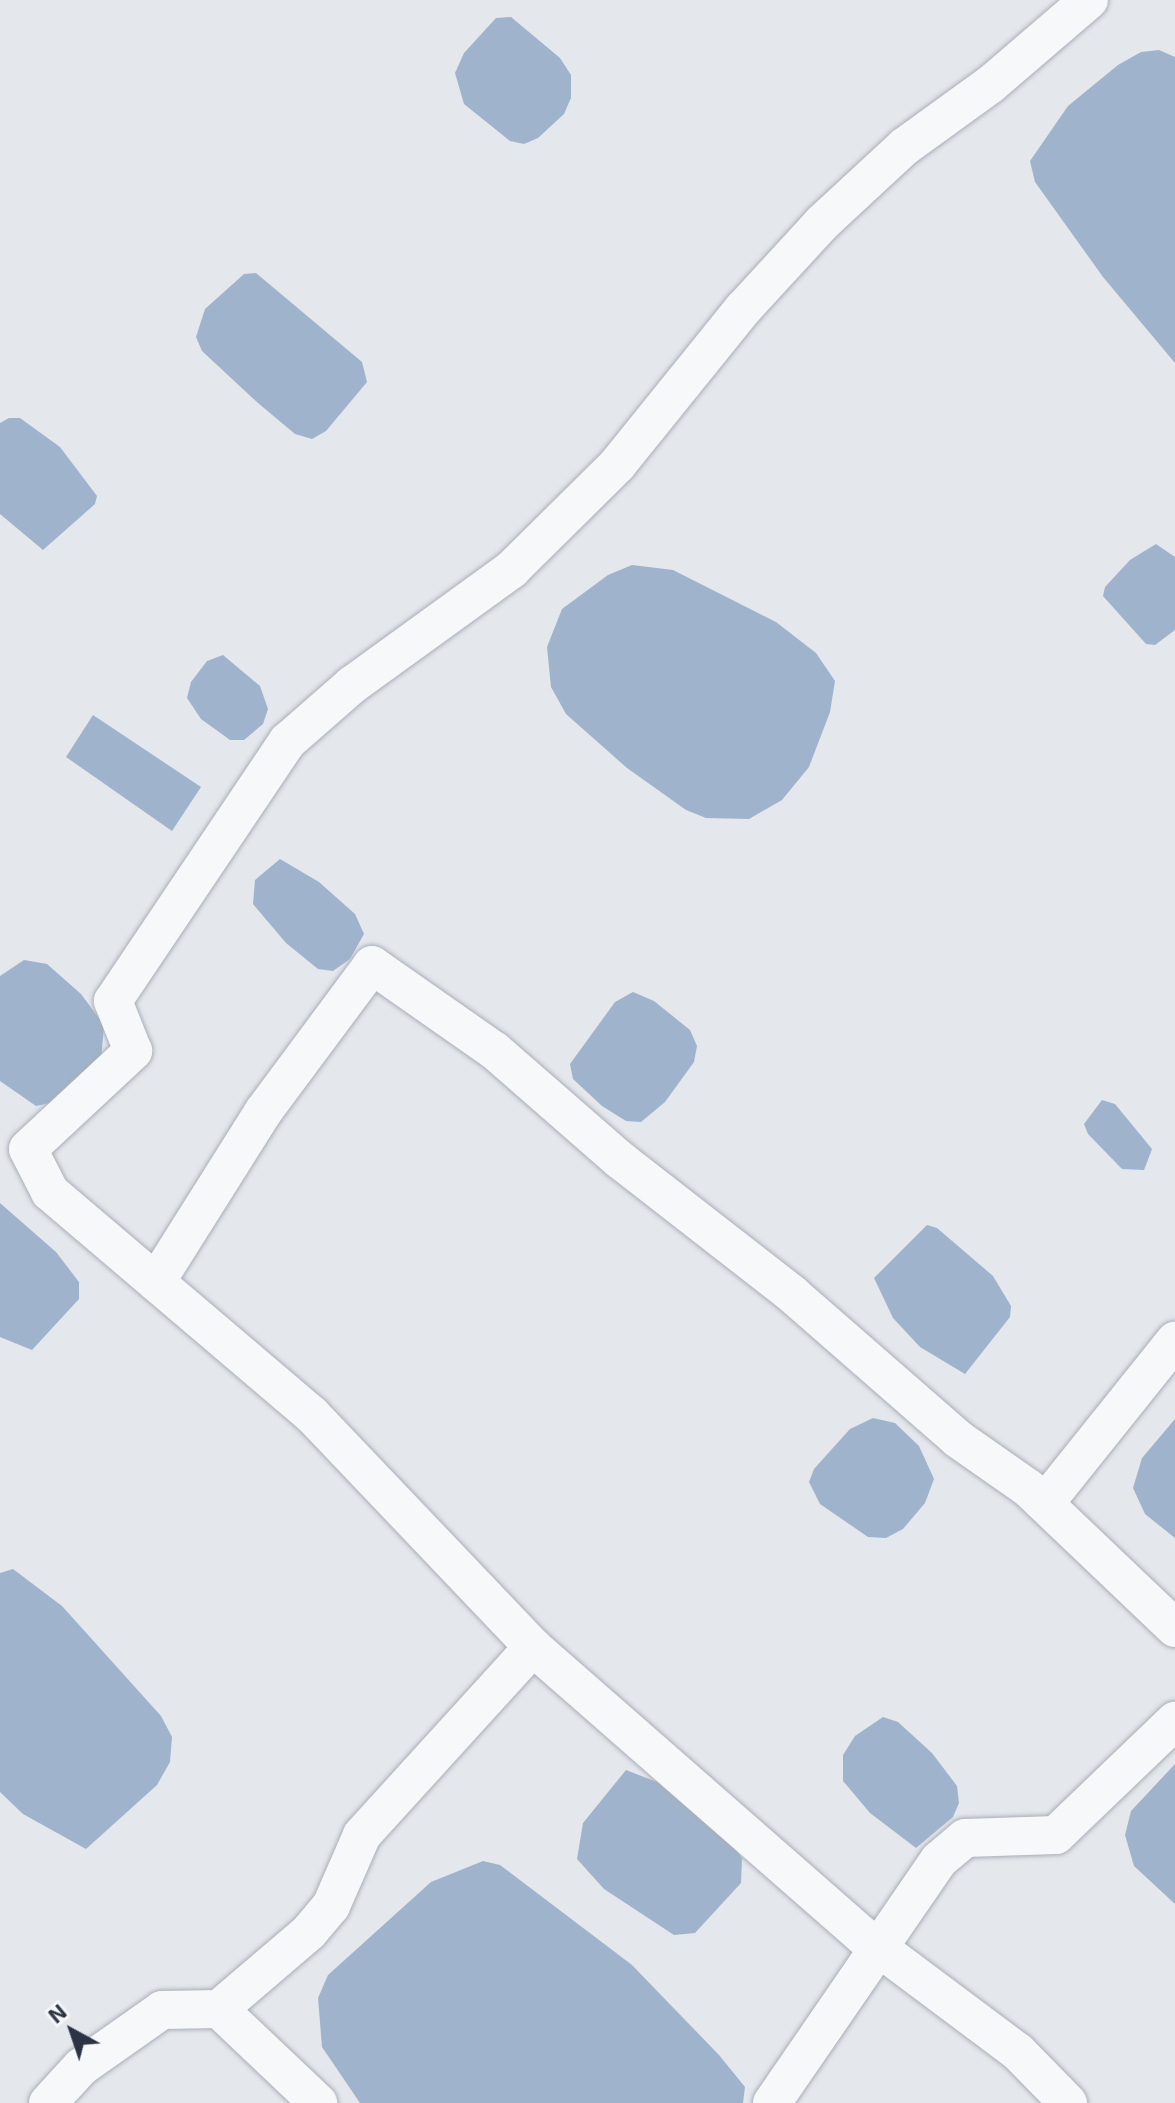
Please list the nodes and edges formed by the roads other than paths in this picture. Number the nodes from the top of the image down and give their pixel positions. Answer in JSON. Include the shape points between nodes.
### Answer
{"nodes":[{"id":1,"x":1089,"y":0,"type":"edge"},
{"id":2,"x":156,"y":1282,"type":"junction"},
{"id":3,"x":1175,"y":1341,"type":"edge"},
{"id":4,"x":1045,"y":1503,"type":"junction"},
{"id":5,"x":1175,"y":1628,"type":"edge"},
{"id":6,"x":533,"y":1647,"type":"junction"},
{"id":7,"x":1175,"y":1721,"type":"edge"},
{"id":8,"x":876,"y":1945,"type":"junction"},
{"id":9,"x":219,"y":2009,"type":"junction"},
{"id":10,"x":48,"y":2103,"type":"edge"},
{"id":11,"x":318,"y":2103,"type":"edge"},
{"id":12,"x":772,"y":2103,"type":"edge"},
{"id":13,"x":1068,"y":2103,"type":"edge"}],
"edges":[{"from":1,"to":2,"type":"street","via":[[991,84],[904,147],[832,213],[743,309],[617,465],[512,569],[352,685],[288,741],[113,1001],[133,1051],[28,1149],[50,1192]]},
{"from":2,"to":4,"type":"street","via":[[263,1112],[372,965],[495,1051],[620,1160],[792,1294],[958,1439]]},
{"from":2,"to":6,"type":"street","via":[[312,1415]]},
{"from":3,"to":4,"type":"street"},
{"from":4,"to":5,"type":"street"},
{"from":6,"to":8,"type":"street"},
{"from":6,"to":9,"type":"street","via":[[362,1835],[331,1906]]},
{"from":7,"to":8,"type":"street","via":[[1056,1835],[965,1838],[939,1860]]},
{"from":8,"to":12,"type":"street"},
{"from":8,"to":13,"type":"street","via":[[1007,2044]]},
{"from":9,"to":10,"type":"street","via":[[162,2010],[81,2067]]},
{"from":9,"to":11,"type":"street"}]}
